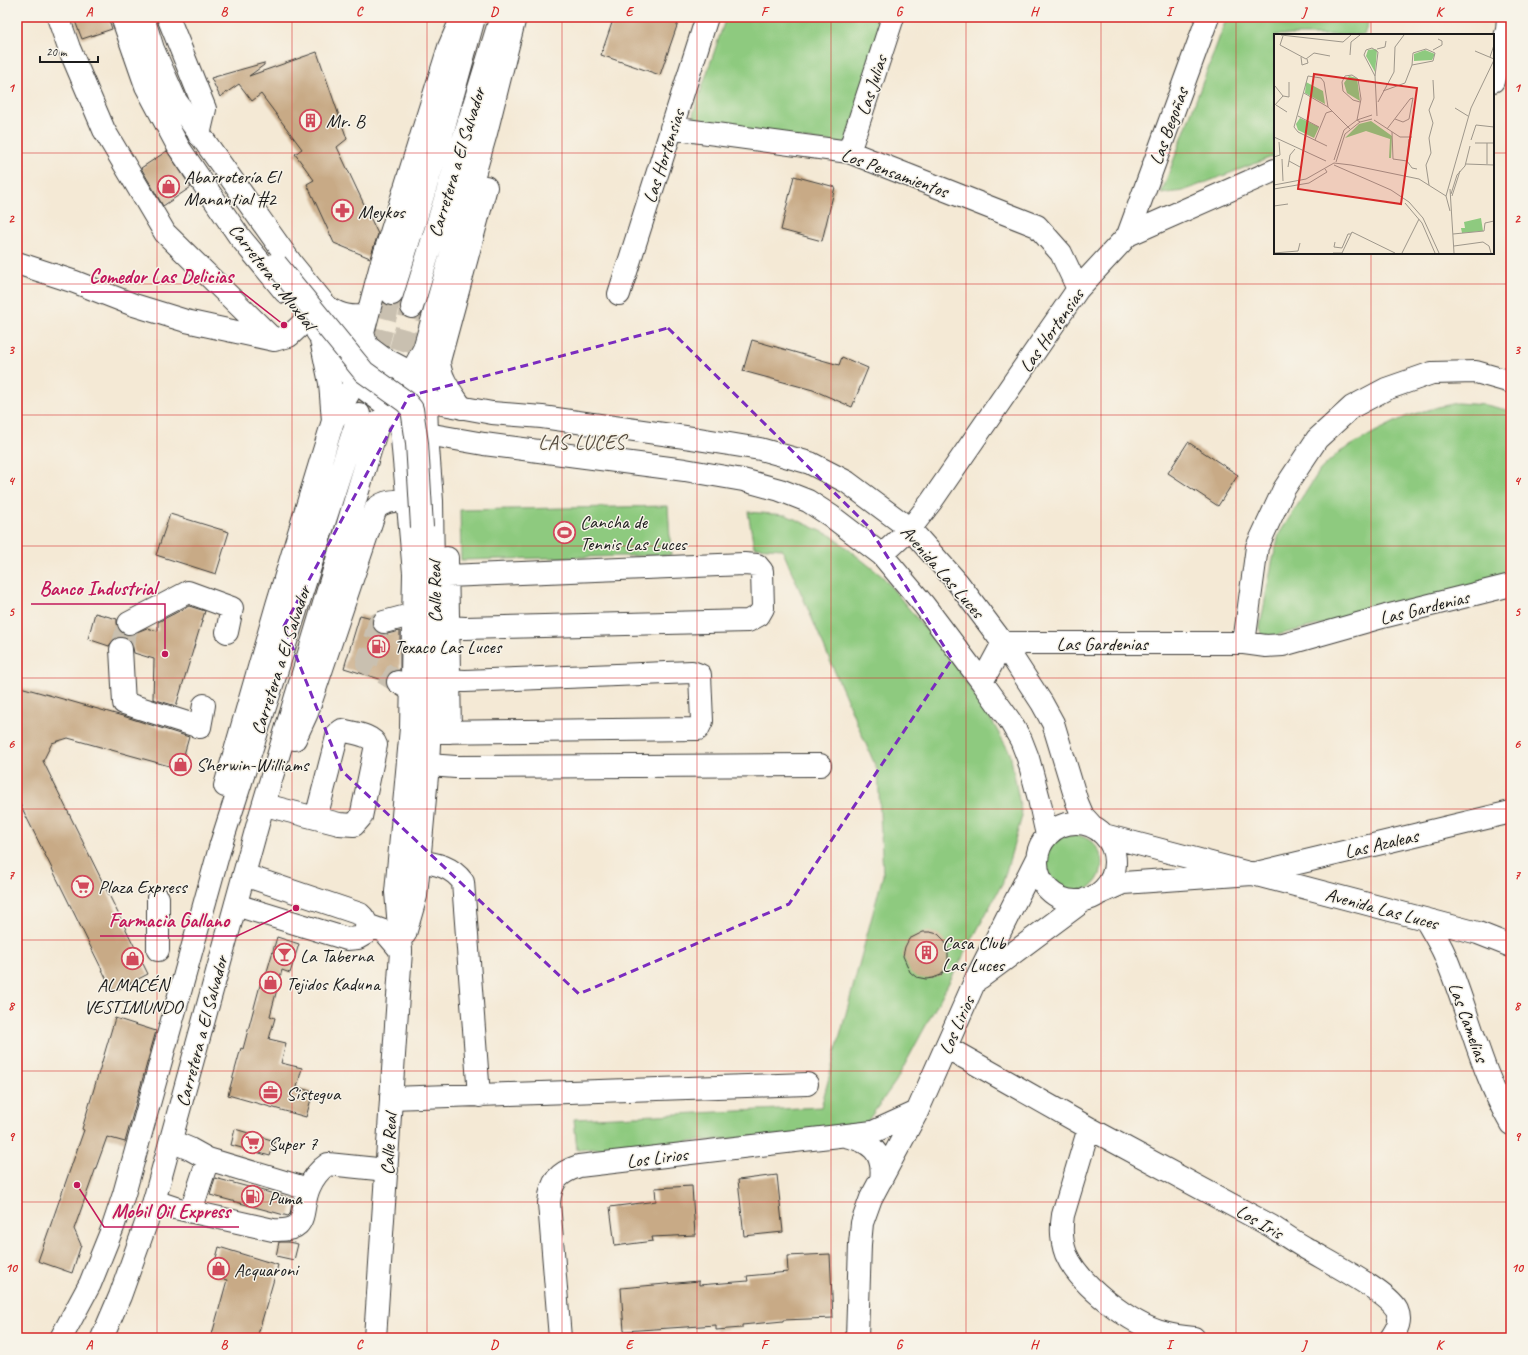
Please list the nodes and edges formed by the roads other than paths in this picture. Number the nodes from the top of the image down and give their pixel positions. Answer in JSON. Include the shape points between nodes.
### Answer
{"nodes":[{"id":1,"x":58,"y":17,"type":"edge"},
{"id":2,"x":122,"y":17,"type":"edge"},
{"id":3,"x":133,"y":17,"type":"edge"},
{"id":4,"x":143,"y":17,"type":"edge"},
{"id":5,"x":168,"y":17,"type":"edge"},
{"id":6,"x":462,"y":17,"type":"edge"},
{"id":7,"x":474,"y":17,"type":"edge"},
{"id":8,"x":501,"y":17,"type":"edge"},
{"id":9,"x":515,"y":17,"type":"edge"},
{"id":10,"x":707,"y":17,"type":"edge"},
{"id":11,"x":893,"y":17,"type":"edge"},
{"id":12,"x":1208,"y":17,"type":"edge"},
{"id":13,"x":1508,"y":17,"type":"edge"},
{"id":14,"x":1494,"y":77,"type":"edge"},
{"id":15,"x":671,"y":128,"type":"junction"},
{"id":16,"x":486,"y":133,"type":"junction"},
{"id":17,"x":199,"y":135,"type":"junction"},
{"id":18,"x":849,"y":152,"type":"junction"},
{"id":19,"x":1274,"y":170,"type":"edge"},
{"id":20,"x":1128,"y":235,"type":"junction"},
{"id":21,"x":17,"y":263,"type":"edge"},
{"id":22,"x":1078,"y":290,"type":"junction"},
{"id":23,"x":392,"y":294,"type":"tunnel mouth"},
{"id":24,"x":619,"y":294,"type":"dead end"},
{"id":25,"x":412,"y":307,"type":"tunnel mouth"},
{"id":26,"x":329,"y":308,"type":"junction"},
{"id":27,"x":367,"y":315,"type":"junction"},
{"id":28,"x":306,"y":318,"type":"junction"},
{"id":29,"x":320,"y":335,"type":"junction"},
{"id":30,"x":274,"y":340,"type":"junction"},
{"id":31,"x":424,"y":349,"type":"junction"},
{"id":32,"x":389,"y":367,"type":"junction"},
{"id":33,"x":355,"y":382,"type":"junction"},
{"id":34,"x":1511,"y":382,"type":"edge"},
{"id":35,"x":426,"y":401,"type":"junction"},
{"id":36,"x":462,"y":408,"type":"junction"},
{"id":37,"x":359,"y":414,"type":"tunnel mouth"},
{"id":38,"x":390,"y":416,"type":"junction"},
{"id":39,"x":542,"y":417,"type":"junction"},
{"id":40,"x":333,"y":421,"type":"junction"},
{"id":41,"x":426,"y":434,"type":"junction"},
{"id":42,"x":541,"y":451,"type":"junction"},
{"id":43,"x":408,"y":509,"type":"junction"},
{"id":44,"x":910,"y":529,"type":"junction"},
{"id":45,"x":882,"y":556,"type":"junction"},
{"id":46,"x":1511,"y":585,"type":"edge"},
{"id":47,"x":414,"y":614,"type":"junction"},
{"id":48,"x":384,"y":622,"type":"tunnel mouth"},
{"id":49,"x":129,"y":623,"type":"dead end"},
{"id":50,"x":448,"y":627,"type":"junction"},
{"id":51,"x":227,"y":632,"type":"dead end"},
{"id":52,"x":1004,"y":643,"type":"junction"},
{"id":53,"x":1244,"y":643,"type":"junction"},
{"id":54,"x":122,"y":649,"type":"tunnel mouth"},
{"id":55,"x":448,"y":680,"type":"junction"},
{"id":56,"x":982,"y":682,"type":"junction"},
{"id":57,"x":204,"y":705,"type":"dead end"},
{"id":58,"x":439,"y":732,"type":"junction"},
{"id":59,"x":428,"y":765,"type":"junction"},
{"id":60,"x":820,"y":765,"type":"dead end"},
{"id":61,"x":262,"y":811,"type":"junction"},
{"id":62,"x":1511,"y":812,"type":"edge"},
{"id":63,"x":316,"y":818,"type":"dead end"},
{"id":64,"x":225,"y":831,"type":"junction"},
{"id":65,"x":1099,"y":831,"type":"junction"},
{"id":66,"x":1047,"y":835,"type":"junction"},
{"id":67,"x":1037,"y":858,"type":"junction"},
{"id":68,"x":418,"y":862,"type":"junction"},
{"id":69,"x":1252,"y":874,"type":"junction"},
{"id":70,"x":244,"y":875,"type":"junction"},
{"id":71,"x":1092,"y":896,"type":"junction"},
{"id":72,"x":158,"y":898,"type":"dead end"},
{"id":73,"x":236,"y":905,"type":"junction"},
{"id":74,"x":1426,"y":920,"type":"junction"},
{"id":75,"x":367,"y":925,"type":"junction"},
{"id":76,"x":1511,"y":946,"type":"edge"},
{"id":77,"x":158,"y":950,"type":"dead end"},
{"id":78,"x":400,"y":951,"type":"junction"},
{"id":79,"x":975,"y":981,"type":"junction"},
{"id":80,"x":946,"y":1047,"type":"junction"},
{"id":81,"x":807,"y":1084,"type":"dead end"},
{"id":82,"x":479,"y":1096,"type":"junction"},
{"id":83,"x":391,"y":1098,"type":"junction"},
{"id":84,"x":917,"y":1112,"type":"junction"},
{"id":85,"x":1511,"y":1124,"type":"edge"},
{"id":86,"x":1089,"y":1128,"type":"junction"},
{"id":87,"x":842,"y":1136,"type":"junction"},
{"id":88,"x":171,"y":1141,"type":"junction"},
{"id":89,"x":208,"y":1159,"type":"junction"},
{"id":90,"x":387,"y":1170,"type":"junction"},
{"id":91,"x":881,"y":1180,"type":"junction"},
{"id":92,"x":308,"y":1189,"type":"junction"},
{"id":93,"x":154,"y":1201,"type":"junction"},
{"id":94,"x":192,"y":1211,"type":"junction"},
{"id":95,"x":60,"y":1338,"type":"edge"},
{"id":96,"x":102,"y":1338,"type":"edge"},
{"id":97,"x":376,"y":1338,"type":"edge"},
{"id":98,"x":560,"y":1338,"type":"edge"},
{"id":99,"x":857,"y":1338,"type":"edge"},
{"id":100,"x":1194,"y":1338,"type":"edge"},
{"id":101,"x":1391,"y":1338,"type":"edge"}],
"edges":[{"from":1,"to":30,"type":"main road","via":[[68,48],[104,130],[165,233]]},
{"from":2,"to":28,"type":"main road","name":"Carretera a Muxbal","via":[[146,86],[179,148],[239,236]]},
{"from":3,"to":78,"type":"main road","bridge":true,"via":[[154,76],[173,116],[222,191],[276,264],[364,372],[412,409],[420,474],[425,678]]},
{"from":4,"to":17,"type":"main road","name":"Carretera a Muxbal","via":[[153,49],[176,101]]},
{"from":5,"to":17,"type":"main road","via":[[205,109]]},
{"from":6,"to":27,"type":"main road","via":[[449,47]]},
{"from":7,"to":23,"type":"main road","name":"Carretera a El Salvador","via":[[440,141]]},
{"from":8,"to":25,"type":"main road","name":"Carretera a El Salvador"},
{"from":9,"to":16,"type":"main road"},
{"from":10,"to":15,"type":"main road","name":"Las Hortensias"},
{"from":11,"to":18,"type":"main road","name":"Las Julias"},
{"from":12,"to":20,"type":"main road","name":"Las Begoñas"},
{"from":13,"to":14,"type":"main road"},
{"from":15,"to":18,"type":"main road","name":"Los Pensamientos"},
{"from":15,"to":24,"type":"main road","name":"Las Hortensias"},
{"from":16,"to":31,"type":"main road"},
{"from":16,"to":36,"type":"main road","via":[[486,187],[439,361],[444,381]]},
{"from":17,"to":26,"type":"main road","name":"Carretera a Muxbal","via":[[292,264]]},
{"from":18,"to":22,"type":"main road","name":"Los Pensamientos","via":[[1037,226],[1061,253]]},
{"from":19,"to":20,"type":"main road","name":"Las Hortensias"},
{"from":20,"to":22,"type":"main road","name":"Las Hortensias"},
{"from":21,"to":30,"type":"main road","via":[[186,321]]},
{"from":22,"to":44,"type":"main road","name":"Las Hortensias"},
{"from":26,"to":27,"type":"main road","via":[[348,317]]},
{"from":26,"to":32,"type":"main road","name":"Carretera a Muxbal","via":[[367,356]]},
{"from":27,"to":32,"type":"main road","via":[[364,340]]},
{"from":28,"to":29,"type":"main road","name":"Carretera a Muxbal"},
{"from":28,"to":30,"type":"main road","via":[[289,336]]},
{"from":29,"to":33,"type":"main road","name":"Carretera a Muxbal"},
{"from":29,"to":40,"type":"main road","via":[[330,383]]},
{"from":31,"to":32,"type":"main road","via":[[418,362],[410,370]]},
{"from":31,"to":35,"type":"main road","name":"Calle Real"},
{"from":32,"to":35,"type":"main road"},
{"from":32,"to":38,"type":"main road","name":"Calle Real"},
{"from":33,"to":38,"type":"main road"},
{"from":33,"to":40,"type":"main road"},
{"from":34,"to":53,"type":"main road","via":[[1476,372],[1432,373],[1386,390],[1352,407],[1318,439],[1284,489],[1257,547]]},
{"from":35,"to":36,"type":"main road","name":"Avenida Las Luces"},
{"from":35,"to":41,"type":"main road","name":"Calle Real"},
{"from":36,"to":39,"type":"main road","name":"Avenida Las Luces"},
{"from":37,"to":64,"type":"main road","name":"Carretera a El Salvador"},
{"from":38,"to":41,"type":"main road"},
{"from":38,"to":43,"type":"main road","name":"Calle Real"},
{"from":38,"to":61,"type":"main road","name":"Carretera a El Salvador"},
{"from":39,"to":42,"type":"main road"},
{"from":39,"to":44,"type":"main road","name":"Avenida Las Luces","via":[[760,449],[810,463],[847,482]]},
{"from":40,"to":64,"type":"main road","via":[[225,783]]},
{"from":41,"to":42,"type":"main road","name":"Avenida Las Luces"},
{"from":41,"to":58,"type":"main road","name":"Calle Real","via":[[432,501],[434,641]]},
{"from":42,"to":45,"type":"main road","name":"Avenida Las Luces","via":[[685,470],[743,480],[780,490],[808,501]]},
{"from":43,"to":47,"type":"main road","name":"Calle Real","via":[[414,573]]},
{"from":43,"to":61,"type":"main road","via":[[404,502],[395,501],[389,501],[376,508],[307,713]]},
{"from":44,"to":45,"type":"main road","name":"Las Hortensias"},
{"from":44,"to":52,"type":"main road","name":"Avenida Las Luces","via":[[958,583]]},
{"from":45,"to":56,"type":"main road","name":"Avenida Las Luces","via":[[928,610]]},
{"from":46,"to":53,"type":"main road","name":"Las Gardenias","via":[[1283,645]]},
{"from":47,"to":48,"type":"main road"},
{"from":47,"to":78,"type":"main road","name":"Calle Real","via":[[405,686],[412,728],[396,892]]},
{"from":49,"to":51,"type":"main road","via":[[188,592],[232,608]]},
{"from":50,"to":50,"type":"main road","via":[[748,621],[759,615],[763,608],[762,571],[758,565],[744,564],[447,567]]},
{"from":50,"to":55,"type":"main road"},
{"from":52,"to":53,"type":"main road","name":"Las Gardenias"},
{"from":52,"to":56,"type":"main road"},
{"from":52,"to":65,"type":"main road","name":"Avenida Las Luces","via":[[1053,723],[1077,802],[1083,816]]},
{"from":54,"to":57,"type":"main road","via":[[124,703],[200,727]]},
{"from":55,"to":58,"type":"main road"},
{"from":55,"to":58,"type":"main road","via":[[692,672],[700,675],[702,721],[698,729]]},
{"from":56,"to":66,"type":"main road","name":"Avenida Las Luces","via":[[1021,740],[1028,758]]},
{"from":58,"to":59,"type":"main road","name":"Calle Real"},
{"from":59,"to":60,"type":"main road"},
{"from":59,"to":68,"type":"main road","name":"Calle Real"},
{"from":61,"to":63,"type":"main road"},
{"from":61,"to":70,"type":"main road","name":"Carretera a El Salvador"},
{"from":62,"to":69,"type":"main road","name":"Las Azaleas"},
{"from":64,"to":95,"type":"main road","name":"Carretera a El Salvador","via":[[113,1227],[90,1284]]},
{"from":65,"to":66,"type":"main road","via":[[1081,823],[1069,823],[1057,827]]},
{"from":65,"to":69,"type":"main road","name":"Avenida Las Luces"},
{"from":65,"to":71,"type":"main road","via":[[1112,846],[1115,859],[1107,885]]},
{"from":66,"to":67,"type":"main road","via":[[1040,846]]},
{"from":67,"to":71,"type":"main road","via":[[1043,882],[1061,898],[1074,901]]},
{"from":67,"to":79,"type":"main road","name":"Los Lirios"},
{"from":68,"to":78,"type":"main road","name":"Calle Real","via":[[416,896]]},
{"from":68,"to":82,"type":"main road","via":[[434,863],[448,868],[463,882]]},
{"from":69,"to":71,"type":"main road","name":"Avenida Las Luces","via":[[1123,883]]},
{"from":69,"to":74,"type":"main road","name":"Avenida Las Luces"},
{"from":70,"to":73,"type":"main road","name":"Carretera a El Salvador"},
{"from":70,"to":75,"type":"main road","via":[[360,914],[365,918]]},
{"from":71,"to":79,"type":"main road","name":"Los Lirios"},
{"from":72,"to":77,"type":"main road"},
{"from":73,"to":75,"type":"main road","via":[[347,939],[365,934]]},
{"from":73,"to":88,"type":"main road","name":"Carretera a El Salvador"},
{"from":74,"to":76,"type":"main road","name":"Avenida Las Luces","via":[[1478,933]]},
{"from":74,"to":85,"type":"main road","name":"Las Camelias","via":[[1444,952],[1479,1054],[1499,1104]]},
{"from":75,"to":78,"type":"main road","via":[[384,931]]},
{"from":78,"to":83,"type":"main road","name":"Calle Real"},
{"from":79,"to":80,"type":"main road","name":"Los Lirios"},
{"from":80,"to":84,"type":"main road","name":"Los Lirios"},
{"from":80,"to":86,"type":"main road","name":"Los Iris"},
{"from":81,"to":82,"type":"main road"},
{"from":82,"to":83,"type":"main road"},
{"from":83,"to":90,"type":"main road","name":"Calle Real"},
{"from":84,"to":87,"type":"main road","name":"Los Lirios","via":[[873,1132]]},
{"from":84,"to":91,"type":"main road","name":"Los Lirios"},
{"from":86,"to":100,"type":"main road","via":[[1063,1215],[1061,1226],[1066,1254],[1083,1279],[1119,1310],[1150,1329]]},
{"from":86,"to":101,"type":"main road","name":"Los Iris","via":[[1271,1226],[1377,1290],[1397,1310],[1400,1320]]},
{"from":87,"to":91,"type":"main road","via":[[863,1141],[874,1150],[882,1165]]},
{"from":87,"to":98,"type":"main road","name":"Los Lirios","via":[[579,1166],[568,1170],[556,1179],[550,1190],[548,1203]]},
{"from":88,"to":89,"type":"main road","via":[[190,1148]]},
{"from":88,"to":93,"type":"main road","name":"Carretera a El Salvador"},
{"from":89,"to":92,"type":"main road"},
{"from":89,"to":94,"type":"main road"},
{"from":90,"to":92,"type":"main road","via":[[328,1164],[321,1169]]},
{"from":90,"to":97,"type":"main road","name":"Calle Real"},
{"from":91,"to":99,"type":"main road","name":"Los Lirios","via":[[862,1223]]},
{"from":92,"to":94,"type":"main road","via":[[300,1222],[285,1231]]},
{"from":93,"to":94,"type":"main road"},
{"from":93,"to":96,"type":"main road","name":"Carretera a El Salvador"}]}
